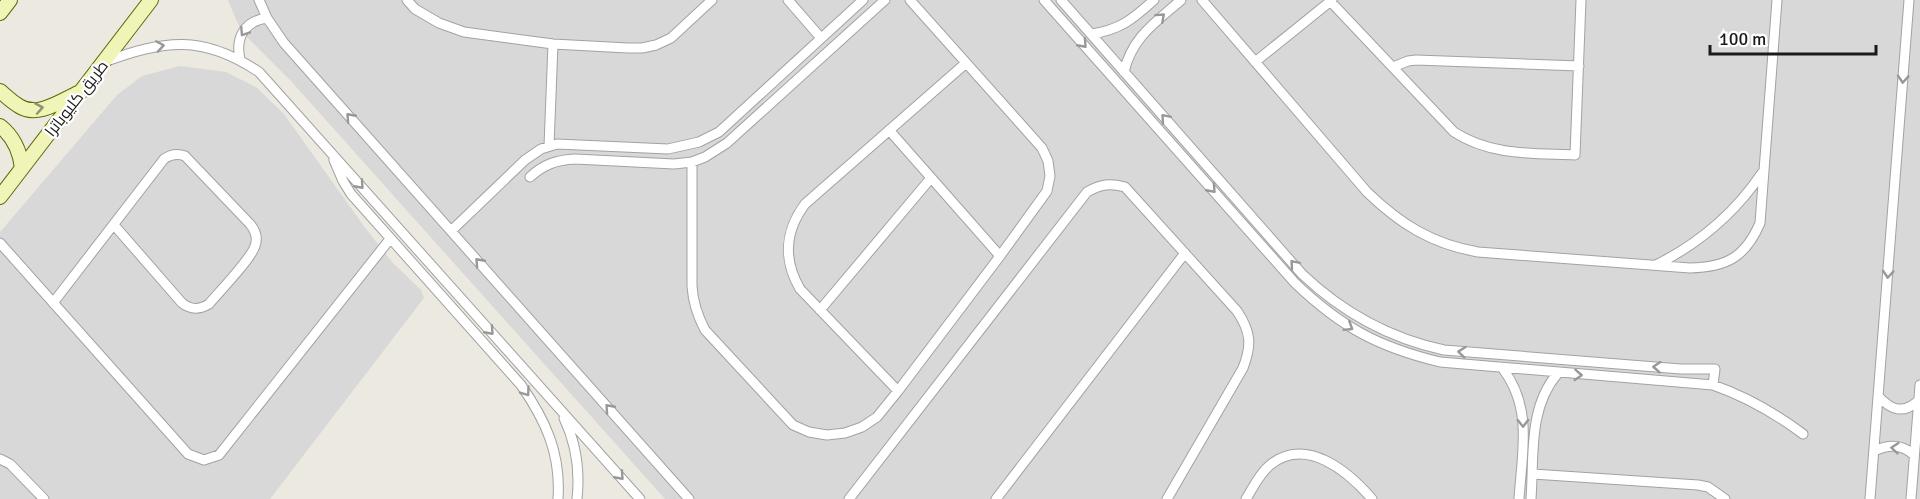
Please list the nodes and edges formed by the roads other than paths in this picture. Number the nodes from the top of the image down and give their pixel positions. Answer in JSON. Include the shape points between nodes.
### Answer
{"nodes":[{"id":1,"x":10,"y":0,"type":"edge"},
{"id":2,"x":151,"y":0,"type":"edge"},
{"id":3,"x":259,"y":0,"type":"edge"},
{"id":4,"x":407,"y":0,"type":"edge"},
{"id":5,"x":712,"y":0,"type":"edge"},
{"id":6,"x":788,"y":0,"type":"edge"},
{"id":7,"x":863,"y":0,"type":"edge"},
{"id":8,"x":885,"y":0,"type":"edge"},
{"id":9,"x":910,"y":0,"type":"edge"},
{"id":10,"x":1044,"y":0,"type":"edge"},
{"id":11,"x":1061,"y":0,"type":"edge"},
{"id":12,"x":1154,"y":0,"type":"edge"},
{"id":13,"x":1181,"y":0,"type":"edge"},
{"id":14,"x":1202,"y":0,"type":"edge"},
{"id":15,"x":1581,"y":0,"type":"edge"},
{"id":16,"x":1777,"y":0,"type":"edge"},
{"id":17,"x":1909,"y":0,"type":"edge"},
{"id":18,"x":1331,"y":1,"type":"edge"},
{"id":19,"x":0,"y":13,"type":"edge"},
{"id":20,"x":267,"y":18,"type":"junction"},
{"id":21,"x":1091,"y":34,"type":"junction"},
{"id":22,"x":821,"y":38,"type":"junction"},
{"id":23,"x":553,"y":44,"type":"junction"},
{"id":24,"x":240,"y":59,"type":"junction"},
{"id":25,"x":104,"y":62,"type":"junction"},
{"id":26,"x":1255,"y":62,"type":"junction"},
{"id":27,"x":966,"y":63,"type":"junction"},
{"id":28,"x":1579,"y":66,"type":"junction"},
{"id":29,"x":1393,"y":67,"type":"junction"},
{"id":30,"x":1124,"y":72,"type":"junction"},
{"id":31,"x":0,"y":90,"type":"edge"},
{"id":32,"x":81,"y":91,"type":"junction"},
{"id":33,"x":0,"y":126,"type":"edge"},
{"id":34,"x":889,"y":130,"type":"junction"},
{"id":35,"x":709,"y":138,"type":"junction"},
{"id":36,"x":549,"y":146,"type":"junction"},
{"id":37,"x":716,"y":150,"type":"junction"},
{"id":38,"x":331,"y":153,"type":"junction"},
{"id":39,"x":692,"y":162,"type":"junction"},
{"id":40,"x":22,"y":168,"type":"junction"},
{"id":41,"x":1764,"y":171,"type":"junction"},
{"id":42,"x":530,"y":177,"type":"dead end"},
{"id":43,"x":931,"y":178,"type":"junction"},
{"id":44,"x":0,"y":197,"type":"edge"},
{"id":45,"x":114,"y":225,"type":"junction"},
{"id":46,"x":451,"y":231,"type":"junction"},
{"id":47,"x":390,"y":239,"type":"junction"},
{"id":48,"x":0,"y":243,"type":"edge"},
{"id":49,"x":1185,"y":253,"type":"junction"},
{"id":50,"x":1000,"y":256,"type":"junction"},
{"id":51,"x":1655,"y":266,"type":"junction"},
{"id":52,"x":53,"y":303,"type":"junction"},
{"id":53,"x":471,"y":310,"type":"junction"},
{"id":54,"x":820,"y":310,"type":"junction"},
{"id":55,"x":463,"y":320,"type":"junction"},
{"id":56,"x":1503,"y":369,"type":"junction"},
{"id":57,"x":1558,"y":373,"type":"junction"},
{"id":58,"x":1713,"y":385,"type":"junction"},
{"id":59,"x":1920,"y":385,"type":"edge"},
{"id":60,"x":898,"y":391,"type":"junction"},
{"id":61,"x":1878,"y":397,"type":"junction"},
{"id":62,"x":1919,"y":400,"type":"edge"},
{"id":63,"x":558,"y":408,"type":"junction"},
{"id":64,"x":1803,"y":434,"type":"dead end"},
{"id":65,"x":1874,"y":451,"type":"junction"},
{"id":66,"x":1914,"y":456,"type":"junction"},
{"id":67,"x":0,"y":459,"type":"edge"},
{"id":68,"x":1533,"y":474,"type":"junction"},
{"id":69,"x":44,"y":499,"type":"edge"},
{"id":70,"x":558,"y":499,"type":"edge"},
{"id":71,"x":577,"y":499,"type":"edge"},
{"id":72,"x":640,"y":499,"type":"edge"},
{"id":73,"x":689,"y":499,"type":"edge"},
{"id":74,"x":849,"y":499,"type":"edge"},
{"id":75,"x":996,"y":499,"type":"edge"},
{"id":76,"x":1167,"y":499,"type":"edge"},
{"id":77,"x":1246,"y":499,"type":"edge"},
{"id":78,"x":1372,"y":499,"type":"edge"},
{"id":79,"x":1519,"y":499,"type":"edge"},
{"id":80,"x":1531,"y":499,"type":"edge"},
{"id":81,"x":1725,"y":499,"type":"edge"},
{"id":82,"x":1870,"y":499,"type":"edge"},
{"id":83,"x":1911,"y":499,"type":"edge"}],
"edges":[{"from":1,"to":19,"type":"main road"},
{"from":2,"to":25,"type":"main road","name":"طريق كليوباترا"},
{"from":3,"to":20,"type":"street"},
{"from":4,"to":23,"type":"street","via":[[439,23],[464,32]]},
{"from":5,"to":23,"type":"street","via":[[680,30],[656,45],[628,48]]},
{"from":6,"to":22,"type":"street"},
{"from":7,"to":22,"type":"street"},
{"from":8,"to":37,"type":"street"},
{"from":9,"to":27,"type":"street"},
{"from":10,"to":56,"type":"street","one_way":true,"via":[[1295,283],[1328,312],[1369,339],[1404,353],[1440,363]]},
{"from":11,"to":21,"type":"street"},
{"from":12,"to":21,"type":"street","via":[[1122,26]]},
{"from":30,"to":13,"type":"street","one_way":true,"via":[[1141,36]]},
{"from":14,"to":26,"type":"street"},
{"from":15,"to":28,"type":"street"},
{"from":16,"to":41,"type":"street"},
{"from":17,"to":61,"type":"street","one_way":true},
{"from":18,"to":26,"type":"street"},
{"from":18,"to":29,"type":"street"},
{"from":20,"to":24,"type":"street","one_way":true,"via":[[249,24],[243,31],[238,40]]},
{"from":46,"to":20,"type":"street","one_way":true,"via":[[284,43]]},
{"from":21,"to":30,"type":"street"},
{"from":22,"to":35,"type":"street"},
{"from":23,"to":36,"type":"street"},
{"from":25,"to":24,"type":"street","one_way":true,"via":[[163,44],[215,49]]},
{"from":24,"to":38,"type":"street","via":[[259,72]]},
{"from":25,"to":32,"type":"main road","name":"طريق كليوباترا"},
{"from":26,"to":51,"type":"street","via":[[1367,192],[1420,233],[1478,252]]},
{"from":27,"to":34,"type":"street"},
{"from":27,"to":50,"type":"street","via":[[1042,148],[1048,161],[1047,190]]},
{"from":28,"to":29,"type":"street","via":[[1416,60]]},
{"from":28,"to":29,"type":"street","via":[[1575,155],[1517,152],[1468,141],[1454,132]]},
{"from":58,"to":30,"type":"street","one_way":true,"via":[[1715,369],[1463,353],[1416,343],[1369,324],[1334,302],[1302,274]]},
{"from":31,"to":32,"type":"main road","one_way":true,"via":[[32,110]]},
{"from":32,"to":40,"type":"main road","name":"طريق كليوباترا"},
{"from":33,"to":40,"type":"main road","via":[[13,140]]},
{"from":34,"to":43,"type":"street"},
{"from":34,"to":54,"type":"street","via":[[804,204],[790,230],[790,270],[800,289]]},
{"from":35,"to":36,"type":"street","via":[[668,149],[566,143]]},
{"from":35,"to":37,"type":"street"},
{"from":36,"to":46,"type":"street","via":[[525,160]]},
{"from":37,"to":39,"type":"street"},
{"from":38,"to":47,"type":"street","via":[[351,194]]},
{"from":38,"to":53,"type":"street","one_way":true},
{"from":39,"to":42,"type":"street","via":[[559,160]]},
{"from":39,"to":60,"type":"street","via":[[693,302],[705,330],[793,425],[809,432],[827,435],[862,427],[877,417]]},
{"from":40,"to":44,"type":"main road","name":"طريق كليوباترا"},
{"from":41,"to":51,"type":"street","via":[[1714,227]]},
{"from":41,"to":51,"type":"street","via":[[1760,223],[1742,253],[1710,267]]},
{"from":43,"to":50,"type":"street"},
{"from":43,"to":54,"type":"street"},
{"from":45,"to":45,"type":"street","via":[[182,303],[192,309],[209,304],[252,252],[256,240],[250,224],[180,154],[164,159]]},
{"from":45,"to":52,"type":"street"},
{"from":73,"to":46,"type":"street","one_way":true},
{"from":47,"to":52,"type":"street","via":[[219,455],[212,458],[188,454]]},
{"from":47,"to":55,"type":"street"},
{"from":48,"to":52,"type":"street"},
{"from":49,"to":74,"type":"street","via":[[1125,187],[1112,184],[1087,192]]},
{"from":49,"to":75,"type":"street"},
{"from":49,"to":76,"type":"street","via":[[1237,311],[1245,324],[1249,354]]},
{"from":50,"to":60,"type":"street"},
{"from":53,"to":55,"type":"street"},
{"from":53,"to":63,"type":"street","one_way":true},
{"from":54,"to":60,"type":"street"},
{"from":55,"to":70,"type":"street","one_way":true,"via":[[539,410],[558,466]]},
{"from":56,"to":57,"type":"street"},
{"from":56,"to":79,"type":"street","one_way":true,"via":[[1516,389],[1523,415]]},
{"from":57,"to":58,"type":"street","one_way":true},
{"from":57,"to":68,"type":"street","via":[[1539,405]]},
{"from":58,"to":64,"type":"street","via":[[1769,410]]},
{"from":59,"to":62,"type":"street"},
{"from":61,"to":62,"type":"street","via":[[1896,409],[1906,409]]},
{"from":61,"to":65,"type":"street"},
{"from":62,"to":66,"type":"street"},
{"from":63,"to":71,"type":"street","via":[[572,434]]},
{"from":63,"to":72,"type":"street","one_way":true},
{"from":66,"to":65,"type":"street","one_way":true,"via":[[1900,447]]},
{"from":65,"to":82,"type":"street"},
{"from":66,"to":83,"type":"street"},
{"from":67,"to":69,"type":"street","via":[[10,464]]},
{"from":68,"to":80,"type":"street"},
{"from":68,"to":81,"type":"street","via":[[1698,485]]},
{"from":77,"to":78,"type":"street","via":[[1270,464],[1299,454],[1330,462]]}]}
